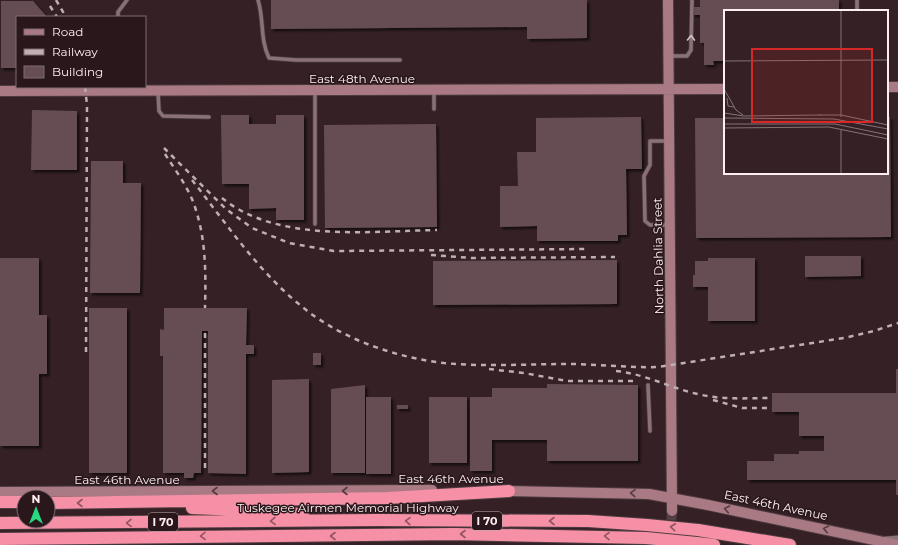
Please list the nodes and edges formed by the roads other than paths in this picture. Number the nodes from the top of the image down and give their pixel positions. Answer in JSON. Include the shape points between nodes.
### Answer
{"nodes":[{"id":1,"x":127,"y":0,"type":"edge"},
{"id":2,"x":258,"y":0,"type":"edge"},
{"id":3,"x":668,"y":0,"type":"edge"},
{"id":4,"x":692,"y":0,"type":"edge"},
{"id":5,"x":118,"y":16,"type":"edge"},
{"id":6,"x":668,"y":56,"type":"junction"},
{"id":7,"x":400,"y":60,"type":"dead end"},
{"id":8,"x":139,"y":89,"type":"edge"},
{"id":9,"x":724,"y":89,"type":"edge"},
{"id":10,"x":434,"y":90,"type":"junction"},
{"id":11,"x":668,"y":90,"type":"junction"},
{"id":12,"x":0,"y":91,"type":"edge"},
{"id":13,"x":158,"y":91,"type":"junction"},
{"id":14,"x":315,"y":91,"type":"junction"},
{"id":15,"x":434,"y":109,"type":"dead end"},
{"id":16,"x":209,"y":117,"type":"dead end"},
{"id":17,"x":669,"y":141,"type":"junction"},
{"id":18,"x":315,"y":224,"type":"dead end"},
{"id":19,"x":670,"y":225,"type":"junction"},
{"id":20,"x":648,"y":385,"type":"dead end"},
{"id":21,"x":650,"y":431,"type":"dead end"},
{"id":22,"x":510,"y":491,"type":"junction"},
{"id":23,"x":0,"y":492,"type":"edge"},
{"id":24,"x":672,"y":498,"type":"junction"},
{"id":25,"x":0,"y":502,"type":"edge"},
{"id":26,"x":16,"y":502,"type":"edge"},
{"id":27,"x":56,"y":502,"type":"edge"},
{"id":28,"x":113,"y":503,"type":"junction"},
{"id":29,"x":672,"y":511,"type":"tunnel mouth"},
{"id":30,"x":326,"y":520,"type":"junction"},
{"id":31,"x":0,"y":523,"type":"edge"},
{"id":32,"x":0,"y":539,"type":"edge"},
{"id":33,"x":898,"y":539,"type":"edge"},
{"id":34,"x":880,"y":541,"type":"junction"},
{"id":35,"x":714,"y":545,"type":"edge"},
{"id":36,"x":790,"y":545,"type":"edge"},
{"id":37,"x":898,"y":545,"type":"edge"}],
"edges":[{"from":1,"to":5,"type":"lane"},
{"from":2,"to":7,"type":"lane","via":[[264,48],[269,58]]},
{"from":3,"to":6,"type":"street","name":"North Dahlia Street"},
{"from":6,"to":4,"type":"lane","one_way":true,"via":[[687,56],[691,50]]},
{"from":6,"to":11,"type":"street","name":"North Dahlia Street"},
{"from":8,"to":12,"type":"street","name":"East 48th Avenue"},
{"from":8,"to":13,"type":"street","name":"East 48th Avenue"},
{"from":9,"to":11,"type":"street","name":"East 48th Avenue"},
{"from":10,"to":11,"type":"street","name":"East 48th Avenue"},
{"from":10,"to":14,"type":"street","name":"East 48th Avenue"},
{"from":10,"to":15,"type":"lane"},
{"from":11,"to":17,"type":"street","name":"North Dahlia Street"},
{"from":13,"to":14,"type":"street","name":"East 48th Avenue"},
{"from":13,"to":16,"type":"lane","via":[[159,111],[163,116]]},
{"from":14,"to":18,"type":"lane"},
{"from":17,"to":19,"type":"street","name":"North Dahlia Street"},
{"from":17,"to":19,"type":"lane","via":[[650,141],[650,166],[644,176],[645,221],[650,225]]},
{"from":19,"to":24,"type":"street","name":"North Dahlia Street"},
{"from":20,"to":21,"type":"lane"},
{"from":22,"to":23,"type":"street","name":"East 46th Avenue","one_way":true},
{"from":24,"to":22,"type":"street","name":"East 46th Avenue","one_way":true,"via":[[624,493]]},
{"from":22,"to":28,"type":"highway","via":[[388,498]]},
{"from":24,"to":29,"type":"street","name":"North Dahlia Street"},
{"from":34,"to":24,"type":"street","name":"East 46th Avenue","one_way":true},
{"from":25,"to":26,"type":"highway"},
{"from":28,"to":27,"type":"highway","one_way":true},
{"from":28,"to":30,"type":"highway","via":[[286,512]]},
{"from":30,"to":31,"type":"highway","name":"Tuskegee Airmen Memorial Highway","number":"I 70","one_way":true},
{"from":36,"to":30,"type":"highway","name":"Tuskegee Airmen Memorial Highway","number":"I 70","one_way":true,"bridge":true,"via":[[698,530],[588,521]]},
{"from":35,"to":32,"type":"highway","one_way":true,"bridge":true,"via":[[646,538],[539,534]]},
{"from":33,"to":34,"type":"street","name":"East 46th Avenue"},
{"from":34,"to":37,"type":"street"}]}
